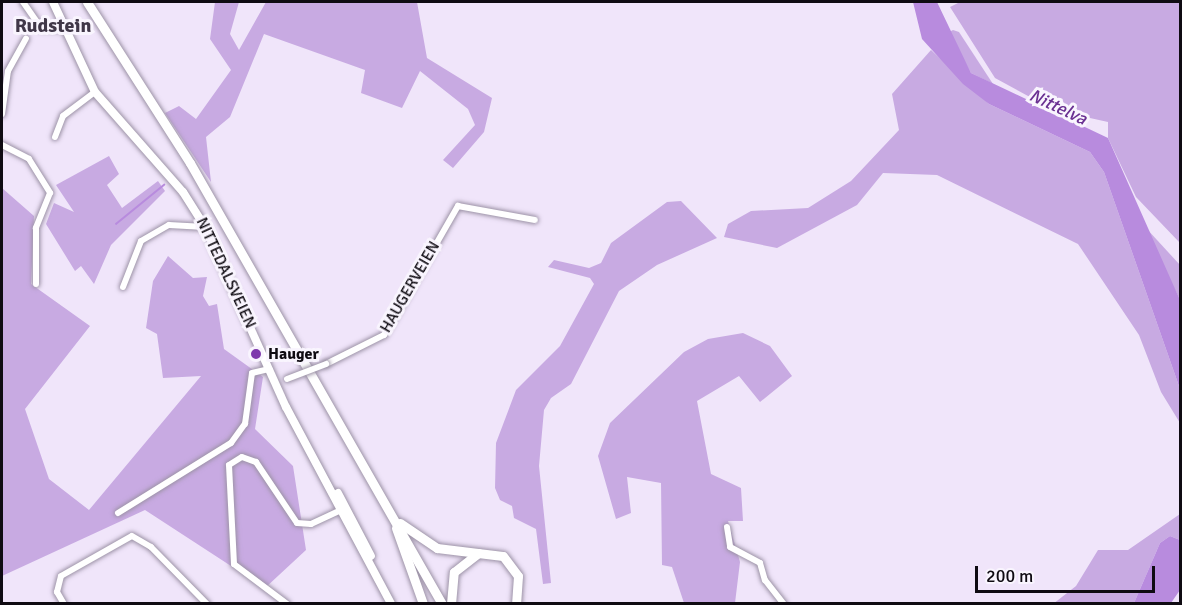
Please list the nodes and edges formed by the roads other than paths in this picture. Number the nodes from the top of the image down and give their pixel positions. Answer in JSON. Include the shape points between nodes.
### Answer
{"nodes":[{"id":1,"x":22,"y":2,"type":"edge"},
{"id":2,"x":53,"y":2,"type":"edge"},
{"id":3,"x":81,"y":2,"type":"edge"},
{"id":4,"x":87,"y":2,"type":"edge"},
{"id":5,"x":65,"y":29,"type":"junction"},
{"id":6,"x":26,"y":39,"type":"dead end"},
{"id":7,"x":95,"y":93,"type":"junction"},
{"id":8,"x":2,"y":114,"type":"edge"},
{"id":9,"x":55,"y":137,"type":"dead end"},
{"id":10,"x":2,"y":145,"type":"edge"},
{"id":11,"x":535,"y":220,"type":"dead end"},
{"id":12,"x":205,"y":227,"type":"junction"},
{"id":13,"x":36,"y":284,"type":"dead end"},
{"id":14,"x":123,"y":287,"type":"dead end"},
{"id":15,"x":302,"y":361,"type":"junction"},
{"id":16,"x":270,"y":369,"type":"junction"},
{"id":17,"x":276,"y":384,"type":"junction"},
{"id":18,"x":343,"y":508,"type":"junction"},
{"id":19,"x":118,"y":513,"type":"dead end"},
{"id":20,"x":394,"y":517,"type":"junction"},
{"id":21,"x":727,"y":527,"type":"dead end"},
{"id":22,"x":483,"y":551,"type":"junction"},
{"id":23,"x":64,"y":603,"type":"edge"},
{"id":24,"x":207,"y":603,"type":"edge"},
{"id":25,"x":287,"y":603,"type":"edge"},
{"id":26,"x":391,"y":603,"type":"edge"},
{"id":27,"x":423,"y":603,"type":"edge"},
{"id":28,"x":442,"y":603,"type":"edge"},
{"id":29,"x":451,"y":603,"type":"edge"},
{"id":30,"x":516,"y":603,"type":"edge"},
{"id":31,"x":784,"y":603,"type":"edge"}],
"edges":[{"from":1,"to":5,"type":"street","via":[[41,28]]},
{"from":2,"to":5,"type":"main road","name":"NITTEDALSVEIEN"},
{"from":3,"to":15,"type":"highway"},
{"from":4,"to":15,"type":"highway","via":[[175,138]]},
{"from":5,"to":7,"type":"main road","name":"NITTEDALSVEIEN"},
{"from":6,"to":8,"type":"street","via":[[8,71]]},
{"from":7,"to":9,"type":"street","via":[[63,116]]},
{"from":7,"to":12,"type":"main road","name":"NITTEDALSVEIEN","via":[[183,192]]},
{"from":10,"to":13,"type":"street","via":[[29,159],[50,193],[36,228]]},
{"from":11,"to":17,"type":"street","name":"HAUGERVEIEN","bridge":true,"via":[[458,206],[384,335]]},
{"from":12,"to":14,"type":"street","via":[[169,225],[141,241]]},
{"from":12,"to":16,"type":"main road","name":"NITTEDALSVEIEN"},
{"from":15,"to":20,"type":"highway"},
{"from":16,"to":17,"type":"main road","name":"NITTEDALSVEIEN"},
{"from":16,"to":19,"type":"street","via":[[252,373],[248,411],[231,443]]},
{"from":17,"to":18,"type":"main road","name":"NITTEDALSVEIEN"},
{"from":18,"to":25,"type":"street","via":[[327,517],[297,523],[256,462],[242,457],[229,465],[232,558],[238,570]]},
{"from":18,"to":26,"type":"main road","name":"NITTEDALSVEIEN"},
{"from":20,"to":22,"type":"highway","via":[[436,548]]},
{"from":20,"to":27,"type":"highway"},
{"from":20,"to":28,"type":"highway"},
{"from":21,"to":31,"type":"street","via":[[730,548],[760,563],[765,580]]},
{"from":22,"to":29,"type":"highway","via":[[457,568]]},
{"from":22,"to":30,"type":"highway","via":[[500,554],[515,567],[520,583]]},
{"from":23,"to":24,"type":"street","via":[[57,592],[61,576],[132,536],[151,547]]}]}
